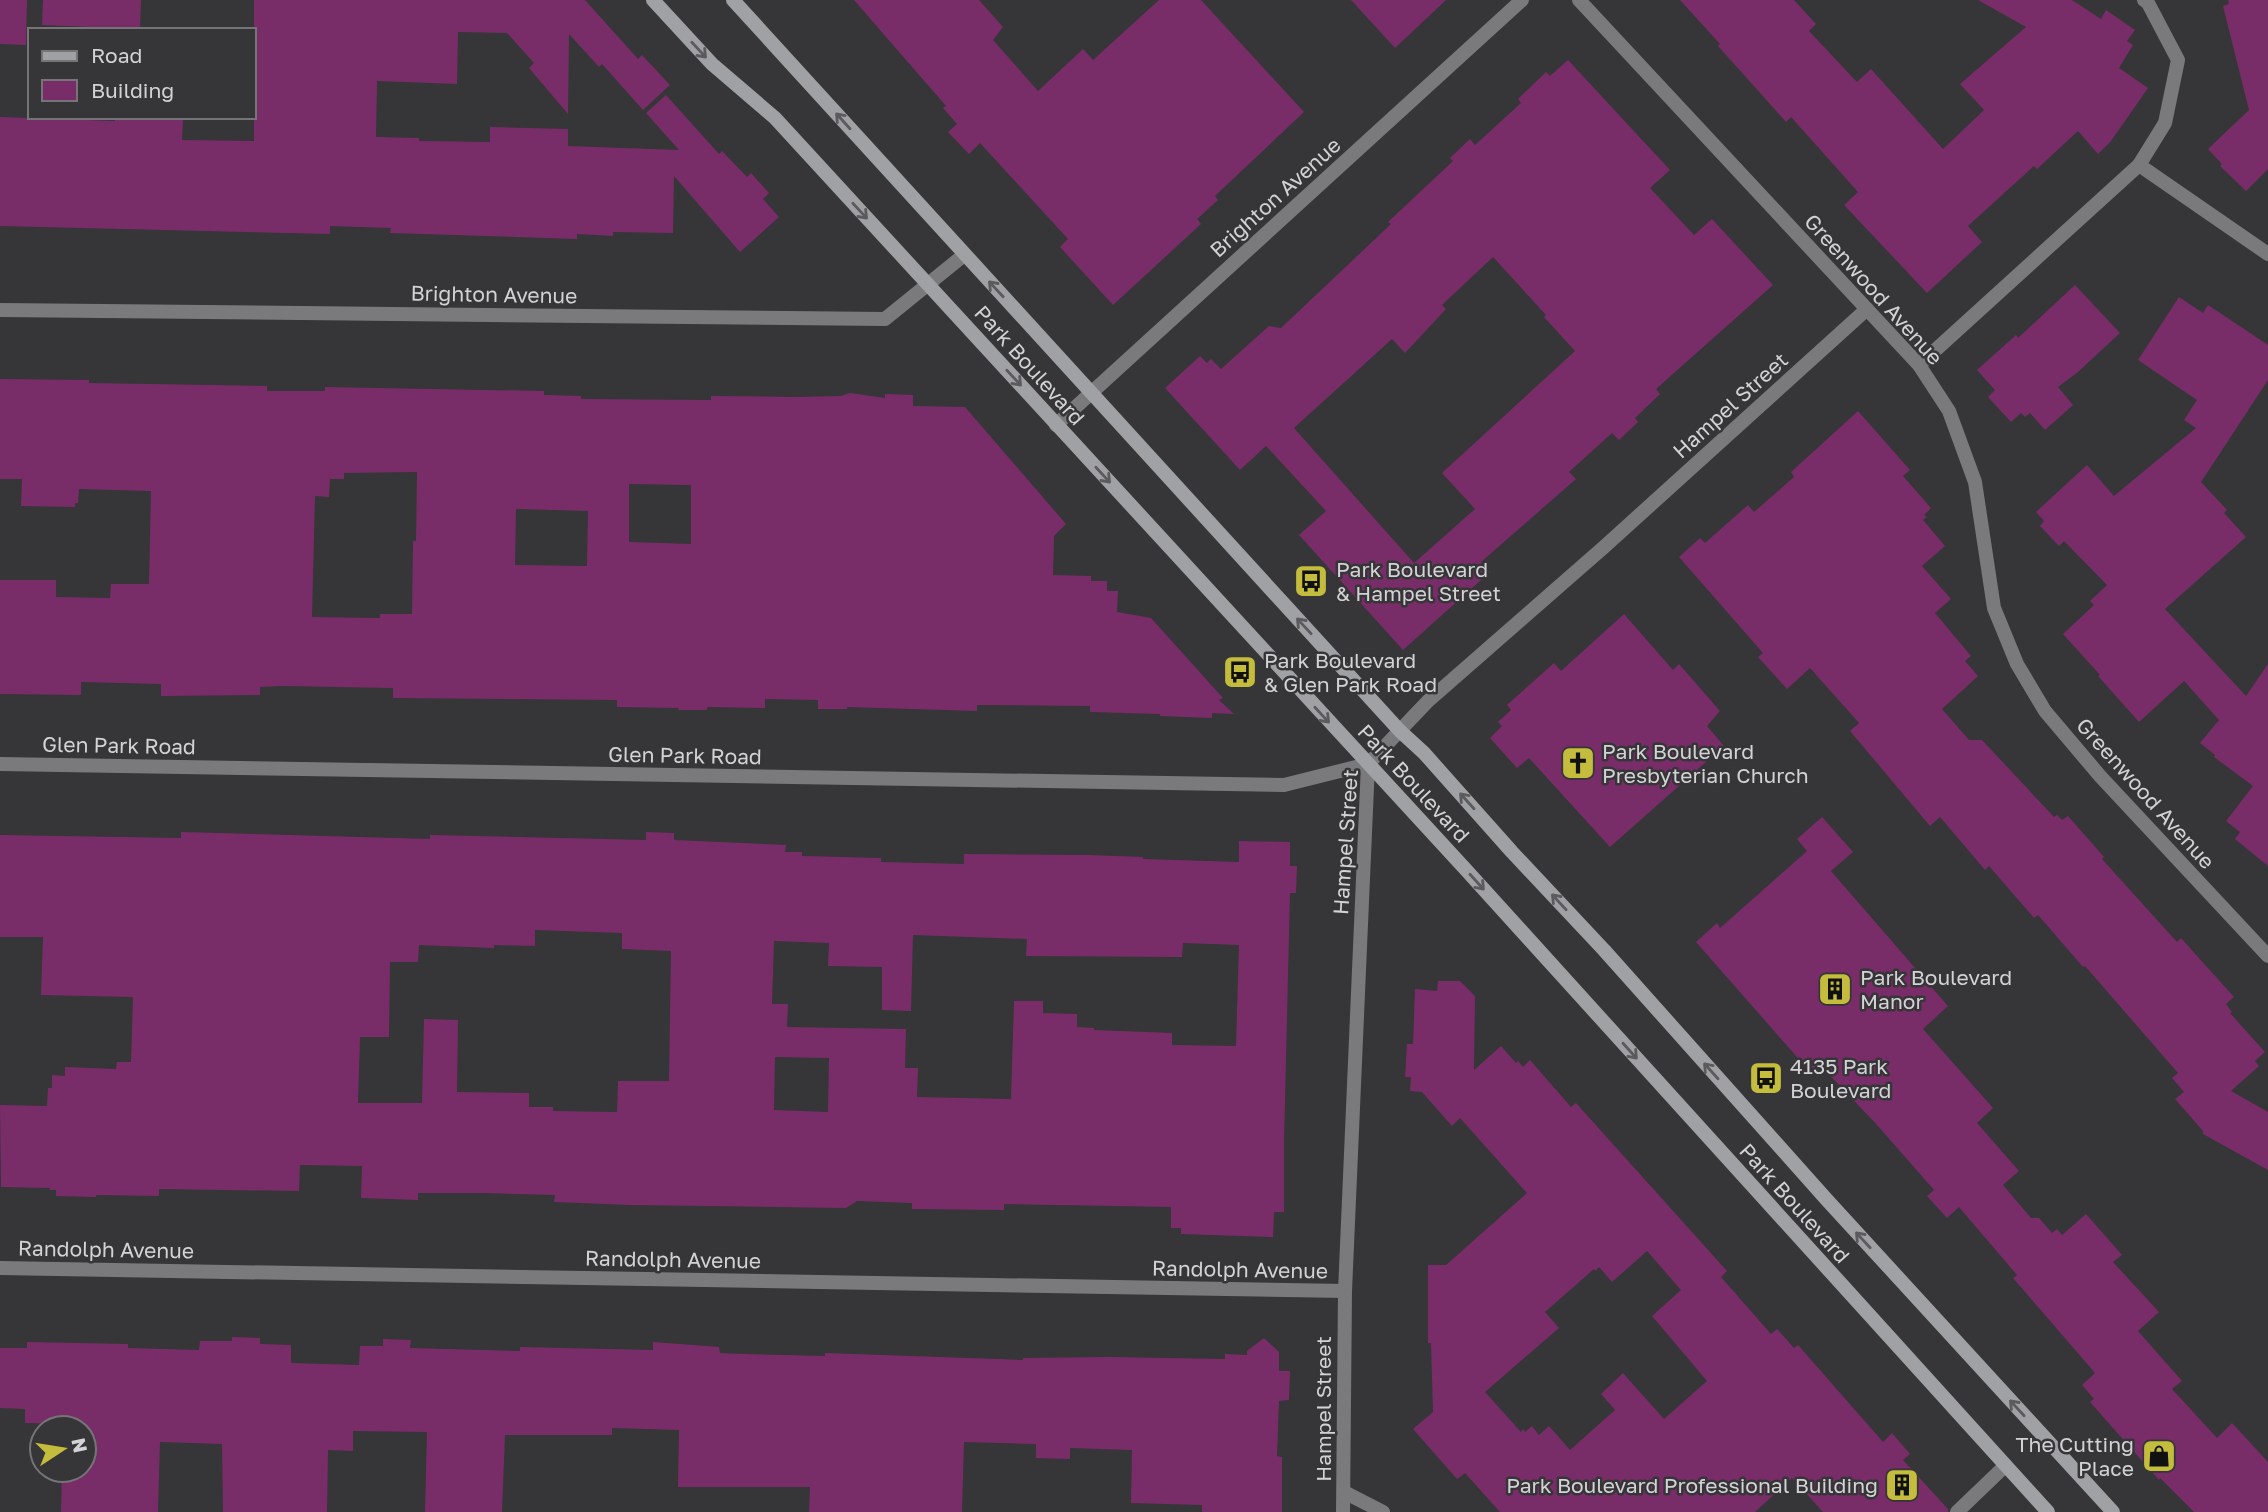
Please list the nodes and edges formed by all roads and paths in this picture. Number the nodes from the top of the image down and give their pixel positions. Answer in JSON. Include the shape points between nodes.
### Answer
{"nodes":[{"id":1,"x":653,"y":0,"type":"edge"},
{"id":2,"x":733,"y":0,"type":"edge"},
{"id":3,"x":1522,"y":0,"type":"edge"},
{"id":4,"x":1579,"y":0,"type":"edge"},
{"id":5,"x":2144,"y":0,"type":"edge"},
{"id":6,"x":2139,"y":165,"type":"junction"},
{"id":7,"x":2268,"y":254,"type":"edge"},
{"id":8,"x":964,"y":255,"type":"junction"},
{"id":9,"x":928,"y":285,"type":"junction"},
{"id":10,"x":1867,"y":309,"type":"junction"},
{"id":11,"x":0,"y":310,"type":"edge"},
{"id":12,"x":1919,"y":365,"type":"junction"},
{"id":13,"x":1091,"y":394,"type":"junction"},
{"id":14,"x":1056,"y":425,"type":"junction"},
{"id":15,"x":1400,"y":731,"type":"junction"},
{"id":16,"x":0,"y":764,"type":"edge"},
{"id":17,"x":1368,"y":764,"type":"junction"},
{"id":18,"x":2268,"y":956,"type":"edge"},
{"id":19,"x":0,"y":1268,"type":"edge"},
{"id":20,"x":1345,"y":1292,"type":"junction"},
{"id":21,"x":2005,"y":1466,"type":"junction"},
{"id":22,"x":1344,"y":1492,"type":"junction"},
{"id":23,"x":1343,"y":1512,"type":"edge"},
{"id":24,"x":1383,"y":1512,"type":"edge"},
{"id":25,"x":1957,"y":1512,"type":"edge"},
{"id":26,"x":2048,"y":1512,"type":"edge"},
{"id":27,"x":2113,"y":1512,"type":"edge"}],
"edges":[{"from":1,"to":9,"type":"main road","name":"Park Boulevard","one_way":true,"via":[[712,64],[775,118]]},
{"from":8,"to":2,"type":"main road","name":"Park Boulevard","one_way":true},
{"from":3,"to":13,"type":"street","name":"Brighton Avenue"},
{"from":4,"to":10,"type":"street","name":"Greenwood Avenue"},
{"from":5,"to":6,"type":"street","via":[[2178,60],[2165,123]]},
{"from":6,"to":7,"type":"street"},
{"from":6,"to":12,"type":"street"},
{"from":8,"to":9,"type":"street","name":"Brighton Avenue"},
{"from":13,"to":8,"type":"main road","name":"Park Boulevard","one_way":true},
{"from":9,"to":11,"type":"street","name":"Brighton Avenue","via":[[885,319]]},
{"from":9,"to":14,"type":"main road","name":"Park Boulevard","one_way":true},
{"from":10,"to":12,"type":"street","name":"Greenwood Avenue"},
{"from":10,"to":15,"type":"street","name":"Hampel Street"},
{"from":12,"to":18,"type":"street","name":"Greenwood Avenue","via":[[1949,411],[1976,482],[1994,608],[2024,676],[2045,711],[2100,776]]},
{"from":13,"to":14,"type":"street","name":"Brighton Avenue"},
{"from":15,"to":13,"type":"main road","name":"Park Boulevard","one_way":true},
{"from":14,"to":17,"type":"main road","name":"Park Boulevard","one_way":true},
{"from":15,"to":17,"type":"street","name":"Hampel Street"},
{"from":27,"to":15,"type":"main road","name":"Park Boulevard","one_way":true,"via":[[1424,752]]},
{"from":16,"to":17,"type":"street","name":"Glen Park Road","via":[[1284,785]]},
{"from":17,"to":20,"type":"street","name":"Hampel Street"},
{"from":17,"to":21,"type":"main road","name":"Park Boulevard","one_way":true},
{"from":19,"to":20,"type":"street","name":"Randolph Avenue"},
{"from":20,"to":22,"type":"street","name":"Hampel Street"},
{"from":21,"to":25,"type":"street"},
{"from":21,"to":26,"type":"main road","name":"Park Boulevard"},
{"from":22,"to":23,"type":"street","name":"Hampel Street"},
{"from":22,"to":24,"type":"street"}]}
